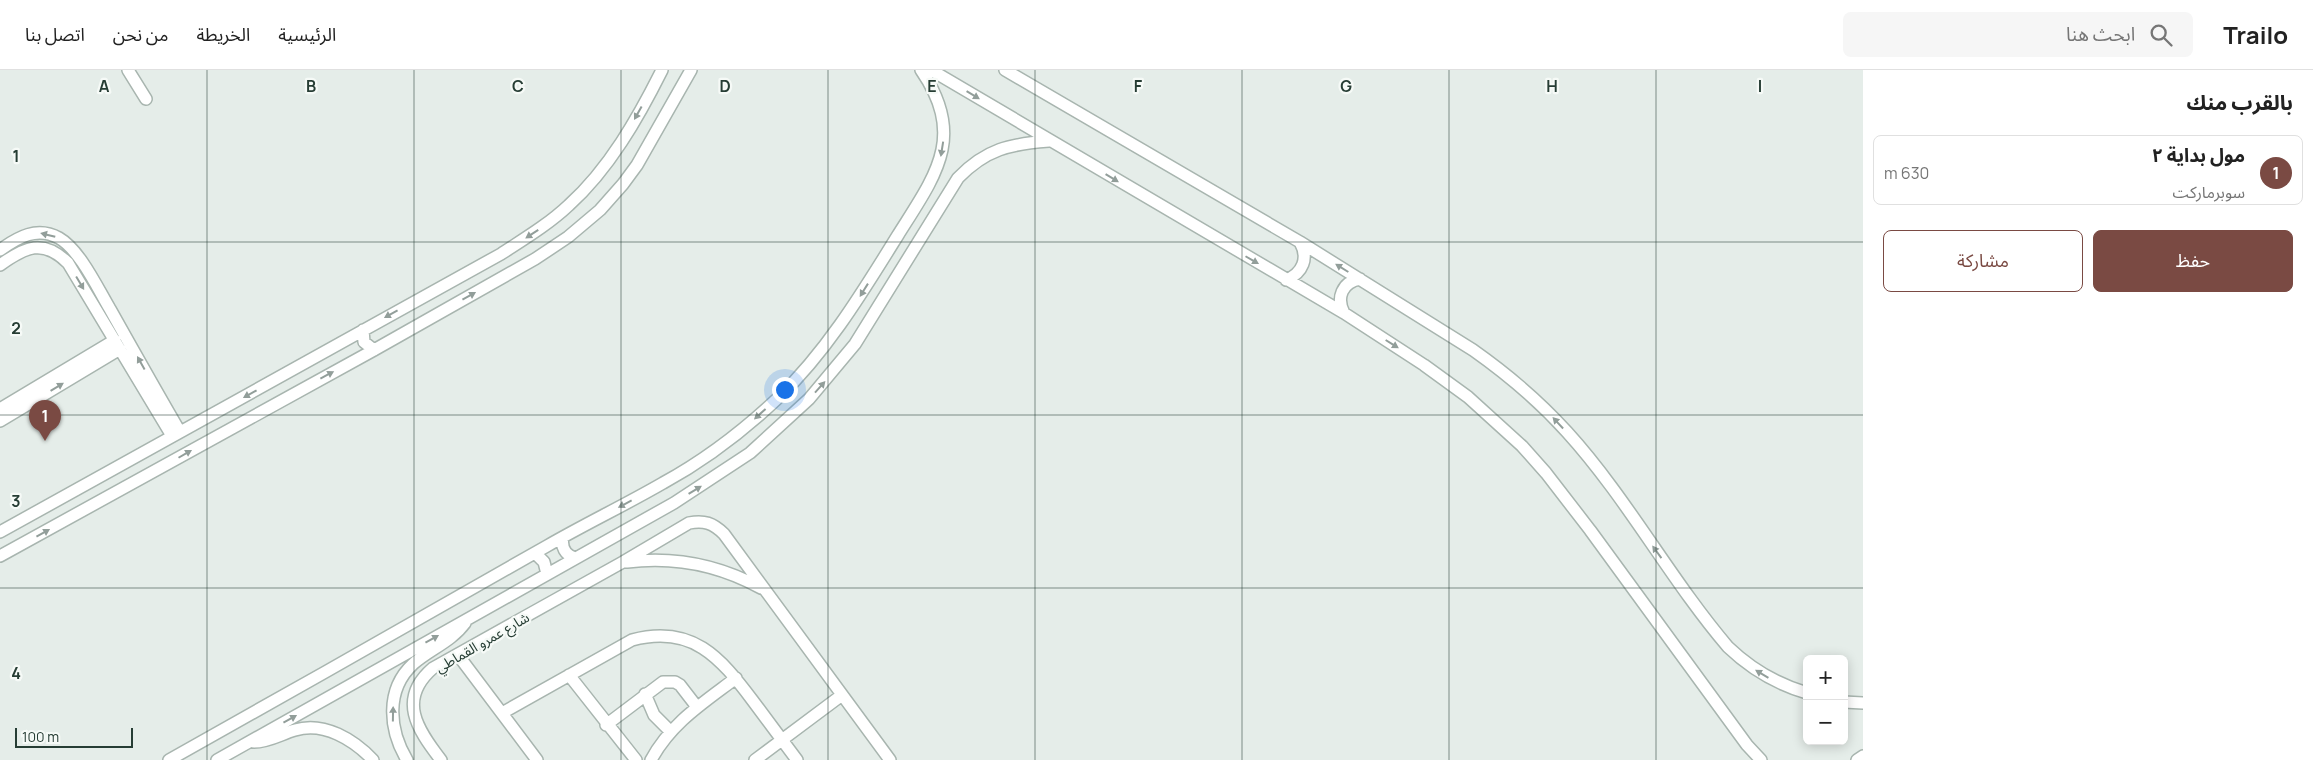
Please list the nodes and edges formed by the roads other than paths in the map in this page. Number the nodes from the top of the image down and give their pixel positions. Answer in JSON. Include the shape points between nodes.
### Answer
{"nodes":[{"id":1,"x":128,"y":70,"type":"edge"},
{"id":2,"x":662,"y":70,"type":"edge"},
{"id":3,"x":691,"y":70,"type":"edge"},
{"id":4,"x":921,"y":70,"type":"edge"},
{"id":5,"x":931,"y":70,"type":"edge"},
{"id":6,"x":1005,"y":70,"type":"edge"},
{"id":7,"x":146,"y":99,"type":"dead end"},
{"id":8,"x":1049,"y":141,"type":"junction"},
{"id":9,"x":932,"y":182,"type":"junction"},
{"id":10,"x":949,"y":192,"type":"junction"},
{"id":11,"x":1300,"y":242,"type":"junction"},
{"id":12,"x":0,"y":250,"type":"edge"},
{"id":13,"x":0,"y":265,"type":"edge"},
{"id":14,"x":1360,"y":279,"type":"junction"},
{"id":15,"x":1286,"y":280,"type":"junction"},
{"id":16,"x":1344,"y":314,"type":"junction"},
{"id":17,"x":363,"y":330,"type":"junction"},
{"id":18,"x":118,"y":344,"type":"junction"},
{"id":19,"x":330,"y":348,"type":"junction"},
{"id":20,"x":374,"y":350,"type":"junction"},
{"id":21,"x":343,"y":366,"type":"junction"},
{"id":22,"x":153,"y":395,"type":"junction"},
{"id":23,"x":0,"y":409,"type":"edge"},
{"id":24,"x":0,"y":421,"type":"edge"},
{"id":25,"x":176,"y":434,"type":"junction"},
{"id":26,"x":0,"y":532,"type":"edge"},
{"id":27,"x":563,"y":537,"type":"junction"},
{"id":28,"x":535,"y":553,"type":"junction"},
{"id":29,"x":0,"y":556,"type":"edge"},
{"id":30,"x":575,"y":558,"type":"junction"},
{"id":31,"x":623,"y":562,"type":"junction"},
{"id":32,"x":546,"y":574,"type":"junction"},
{"id":33,"x":764,"y":589,"type":"junction"},
{"id":34,"x":468,"y":619,"type":"junction"},
{"id":35,"x":458,"y":655,"type":"junction"},
{"id":36,"x":569,"y":675,"type":"junction"},
{"id":37,"x":736,"y":678,"type":"junction"},
{"id":38,"x":1803,"y":691,"type":"edge"},
{"id":39,"x":645,"y":694,"type":"junction"},
{"id":40,"x":842,"y":696,"type":"junction"},
{"id":41,"x":1848,"y":702,"type":"edge"},
{"id":42,"x":1863,"y":703,"type":"edge"},
{"id":43,"x":698,"y":706,"type":"junction"},
{"id":44,"x":502,"y":713,"type":"junction"},
{"id":45,"x":606,"y":725,"type":"junction"},
{"id":46,"x":670,"y":731,"type":"junction"},
{"id":47,"x":782,"y":740,"type":"junction"},
{"id":48,"x":250,"y":742,"type":"junction"},
{"id":49,"x":1863,"y":756,"type":"edge"},
{"id":50,"x":169,"y":760,"type":"edge"},
{"id":51,"x":217,"y":760,"type":"edge"},
{"id":52,"x":373,"y":760,"type":"edge"},
{"id":53,"x":406,"y":760,"type":"edge"},
{"id":54,"x":441,"y":760,"type":"edge"},
{"id":55,"x":537,"y":760,"type":"edge"},
{"id":56,"x":636,"y":760,"type":"edge"},
{"id":57,"x":652,"y":760,"type":"edge"},
{"id":58,"x":755,"y":760,"type":"edge"},
{"id":59,"x":797,"y":760,"type":"edge"},
{"id":60,"x":890,"y":760,"type":"edge"},
{"id":61,"x":1761,"y":760,"type":"edge"},
{"id":62,"x":1857,"y":760,"type":"edge"}],
"edges":[{"from":1,"to":7,"type":"street"},
{"from":2,"to":17,"type":"street","one_way":true,"via":[[606,164],[569,206],[500,254]]},
{"from":20,"to":3,"type":"street","one_way":true,"via":[[535,259],[585,225],[637,165]]},
{"from":4,"to":9,"type":"street","one_way":true,"via":[[935,94],[942,119],[942,151]]},
{"from":5,"to":8,"type":"street","one_way":true},
{"from":6,"to":11,"type":"street"},
{"from":8,"to":10,"type":"street","via":[[1014,144],[984,156],[970,166]]},
{"from":8,"to":15,"type":"street","one_way":true},
{"from":9,"to":10,"type":"street","via":[[945,183]]},
{"from":9,"to":27,"type":"street","one_way":true,"via":[[845,319],[814,360],[779,397],[743,429],[691,467]]},
{"from":30,"to":10,"type":"street","one_way":true,"via":[[700,487],[750,453],[792,417],[825,381],[868,325]]},
{"from":14,"to":11,"type":"street","one_way":true},
{"from":11,"to":15,"type":"street","via":[[1304,257],[1302,267]]},
{"from":22,"to":12,"type":"street","one_way":true,"via":[[98,288],[69,246],[48,234],[33,233]]},
{"from":13,"to":18,"type":"street","one_way":true,"via":[[16,253],[30,248],[45,248],[61,256]]},
{"from":14,"to":16,"type":"street","via":[[1350,282],[1341,294]]},
{"from":38,"to":14,"type":"street","one_way":true,"via":[[1770,679],[1728,647],[1588,457],[1535,399],[1473,350]]},
{"from":15,"to":16,"type":"street"},
{"from":16,"to":61,"type":"street","one_way":true,"via":[[1455,387],[1528,453],[1590,530]]},
{"from":17,"to":19,"type":"street"},
{"from":17,"to":20,"type":"street","via":[[364,342]]},
{"from":18,"to":22,"type":"street"},
{"from":18,"to":23,"type":"street"},
{"from":24,"to":18,"type":"street","one_way":true},
{"from":19,"to":21,"type":"street","via":[[342,357]]},
{"from":19,"to":25,"type":"street","one_way":true},
{"from":20,"to":21,"type":"street"},
{"from":29,"to":21,"type":"street","one_way":true},
{"from":22,"to":25,"type":"street"},
{"from":25,"to":26,"type":"street"},
{"from":27,"to":28,"type":"street"},
{"from":27,"to":30,"type":"street","via":[[562,545]]},
{"from":28,"to":32,"type":"street","via":[[544,562]]},
{"from":28,"to":50,"type":"street"},
{"from":30,"to":32,"type":"street"},
{"from":31,"to":33,"type":"street","name":"شارع عمرو القماطي","via":[[693,562],[729,572]]},
{"from":31,"to":33,"type":"street","name":"شارع عمرو القماطي","via":[[689,523],[708,522],[724,534]]},
{"from":31,"to":35,"type":"street","name":"شارع عمرو القماطي"},
{"from":32,"to":34,"type":"street"},
{"from":33,"to":40,"type":"street","name":"شارع عمرو القماطي"},
{"from":48,"to":34,"type":"street","one_way":true},
{"from":53,"to":34,"type":"street","one_way":true,"via":[[393,726],[396,691],[414,664],[456,635]]},
{"from":35,"to":44,"type":"street"},
{"from":35,"to":54,"type":"street","name":"شارع عمرو القماطي","via":[[424,676],[414,697],[415,721]]},
{"from":36,"to":37,"type":"street","via":[[632,640],[663,635],[678,637],[710,652]]},
{"from":36,"to":44,"type":"street"},
{"from":36,"to":45,"type":"street"},
{"from":37,"to":43,"type":"street"},
{"from":37,"to":47,"type":"street"},
{"from":39,"to":43,"type":"street","via":[[662,682],[675,682]]},
{"from":39,"to":45,"type":"street"},
{"from":39,"to":46,"type":"street","via":[[654,715]]},
{"from":40,"to":47,"type":"street"},
{"from":40,"to":60,"type":"street","name":"شارع عمرو القماطي"},
{"from":41,"to":42,"type":"street"},
{"from":43,"to":46,"type":"street"},
{"from":44,"to":55,"type":"street"},
{"from":45,"to":56,"type":"street"},
{"from":46,"to":57,"type":"street"},
{"from":47,"to":58,"type":"street"},
{"from":47,"to":59,"type":"street"},
{"from":48,"to":51,"type":"street"},
{"from":48,"to":52,"type":"street","via":[[314,727],[348,740]]},
{"from":49,"to":62,"type":"street"}]}
